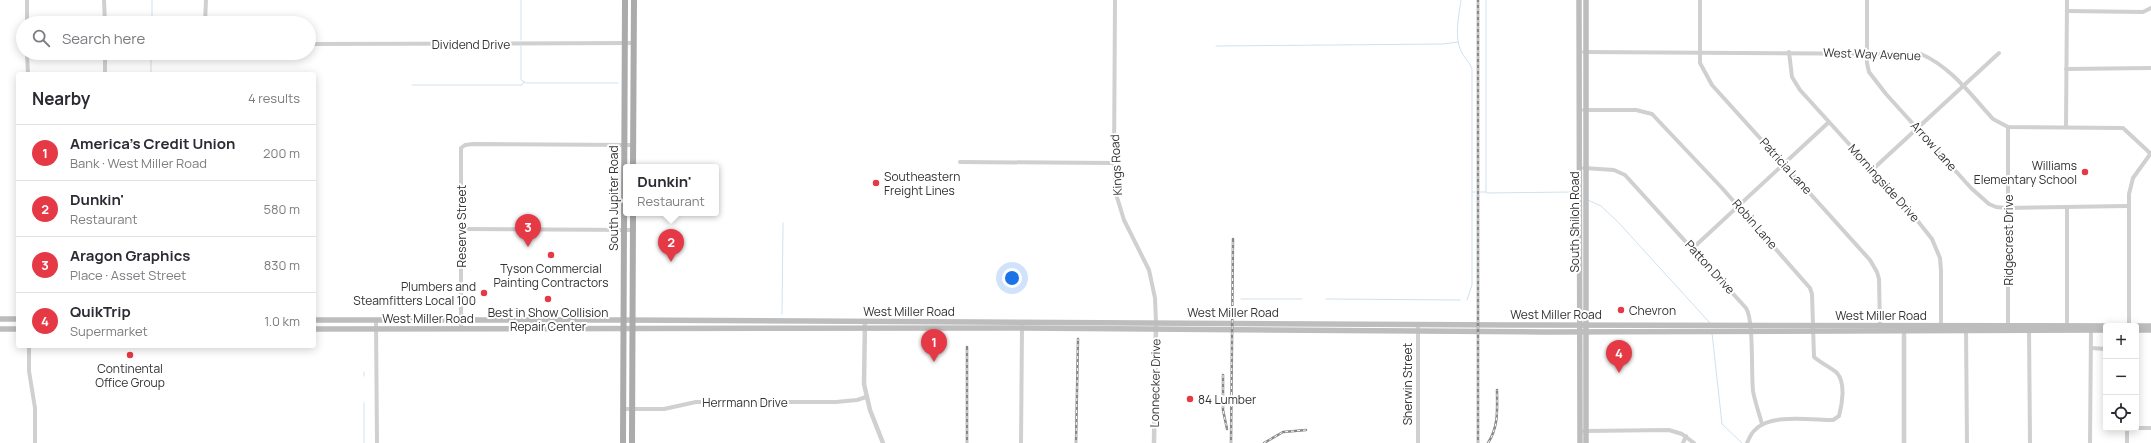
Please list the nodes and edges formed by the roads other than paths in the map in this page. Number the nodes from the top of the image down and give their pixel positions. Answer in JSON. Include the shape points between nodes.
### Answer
{"nodes":[{"id":1,"x":27,"y":0,"type":"edge"},
{"id":2,"x":104,"y":0,"type":"edge"},
{"id":3,"x":206,"y":0,"type":"edge"},
{"id":4,"x":625,"y":0,"type":"edge"},
{"id":5,"x":634,"y":0,"type":"edge"},
{"id":6,"x":1115,"y":0,"type":"edge"},
{"id":7,"x":1579,"y":0,"type":"edge"},
{"id":8,"x":1586,"y":0,"type":"edge"},
{"id":9,"x":1700,"y":0,"type":"edge"},
{"id":10,"x":1867,"y":0,"type":"edge"},
{"id":11,"x":2067,"y":0,"type":"edge"},
{"id":12,"x":2151,"y":8,"type":"edge"},
{"id":13,"x":2067,"y":11,"type":"junction"},
{"id":14,"x":27,"y":16,"type":"edge"},
{"id":15,"x":104,"y":16,"type":"edge"},
{"id":16,"x":205,"y":16,"type":"edge"},
{"id":17,"x":625,"y":43,"type":"junction"},
{"id":18,"x":634,"y":43,"type":"junction"},
{"id":19,"x":316,"y":44,"type":"edge"},
{"id":20,"x":1578,"y":52,"type":"junction"},
{"id":21,"x":1586,"y":52,"type":"junction"},
{"id":22,"x":1700,"y":52,"type":"junction"},
{"id":23,"x":1789,"y":52,"type":"junction"},
{"id":24,"x":1867,"y":52,"type":"junction"},
{"id":25,"x":2000,"y":53,"type":"dead end"},
{"id":26,"x":28,"y":60,"type":"edge"},
{"id":27,"x":105,"y":60,"type":"edge"},
{"id":28,"x":2151,"y":68,"type":"edge"},
{"id":29,"x":2066,"y":69,"type":"junction"},
{"id":30,"x":28,"y":72,"type":"edge"},
{"id":31,"x":105,"y":72,"type":"edge"},
{"id":32,"x":1963,"y":87,"type":"junction"},
{"id":33,"x":634,"y":93,"type":"junction"},
{"id":34,"x":625,"y":94,"type":"junction"},
{"id":35,"x":1578,"y":110,"type":"junction"},
{"id":36,"x":1585,"y":110,"type":"junction"},
{"id":37,"x":1829,"y":122,"type":"junction"},
{"id":38,"x":2008,"y":127,"type":"junction"},
{"id":39,"x":2066,"y":127,"type":"junction"},
{"id":40,"x":1918,"y":128,"type":"junction"},
{"id":41,"x":624,"y":145,"type":"junction"},
{"id":42,"x":633,"y":145,"type":"junction"},
{"id":43,"x":2151,"y":154,"type":"edge"},
{"id":44,"x":960,"y":162,"type":"dead end"},
{"id":45,"x":1114,"y":163,"type":"junction"},
{"id":46,"x":624,"y":164,"type":"edge"},
{"id":47,"x":633,"y":164,"type":"edge"},
{"id":48,"x":1783,"y":164,"type":"junction"},
{"id":49,"x":1578,"y":168,"type":"junction"},
{"id":50,"x":1585,"y":168,"type":"junction"},
{"id":51,"x":1872,"y":170,"type":"junction"},
{"id":52,"x":1738,"y":205,"type":"junction"},
{"id":53,"x":2128,"y":206,"type":"junction"},
{"id":54,"x":2067,"y":207,"type":"junction"},
{"id":55,"x":2007,"y":208,"type":"junction"},
{"id":56,"x":624,"y":216,"type":"edge"},
{"id":57,"x":633,"y":216,"type":"edge"},
{"id":58,"x":461,"y":229,"type":"junction"},
{"id":59,"x":624,"y":230,"type":"junction"},
{"id":60,"x":633,"y":230,"type":"junction"},
{"id":61,"x":1693,"y":248,"type":"junction"},
{"id":62,"x":0,"y":319,"type":"edge"},
{"id":63,"x":16,"y":319,"type":"edge"},
{"id":64,"x":461,"y":319,"type":"junction"},
{"id":65,"x":316,"y":320,"type":"edge"},
{"id":66,"x":376,"y":320,"type":"junction"},
{"id":67,"x":522,"y":320,"type":"junction"},
{"id":68,"x":624,"y":320,"type":"junction"},
{"id":69,"x":632,"y":320,"type":"junction"},
{"id":70,"x":865,"y":321,"type":"junction"},
{"id":71,"x":1156,"y":323,"type":"junction"},
{"id":72,"x":2129,"y":323,"type":"edge"},
{"id":73,"x":1418,"y":324,"type":"junction"},
{"id":74,"x":1582,"y":324,"type":"junction"},
{"id":75,"x":1022,"y":325,"type":"junction"},
{"id":76,"x":2139,"y":326,"type":"edge"},
{"id":77,"x":2151,"y":326,"type":"edge"},
{"id":78,"x":2103,"y":327,"type":"edge"},
{"id":79,"x":461,"y":328,"type":"junction"},
{"id":80,"x":522,"y":328,"type":"junction"},
{"id":81,"x":624,"y":328,"type":"junction"},
{"id":82,"x":632,"y":328,"type":"junction"},
{"id":83,"x":864,"y":328,"type":"junction"},
{"id":84,"x":1751,"y":328,"type":"junction"},
{"id":85,"x":1812,"y":328,"type":"junction"},
{"id":86,"x":1880,"y":328,"type":"junction"},
{"id":87,"x":1904,"y":328,"type":"junction"},
{"id":88,"x":1941,"y":328,"type":"junction"},
{"id":89,"x":1966,"y":328,"type":"junction"},
{"id":90,"x":2008,"y":328,"type":"junction"},
{"id":91,"x":2029,"y":328,"type":"junction"},
{"id":92,"x":2067,"y":328,"type":"junction"},
{"id":93,"x":0,"y":329,"type":"edge"},
{"id":94,"x":16,"y":329,"type":"edge"},
{"id":95,"x":316,"y":329,"type":"edge"},
{"id":96,"x":376,"y":329,"type":"junction"},
{"id":97,"x":1156,"y":330,"type":"junction"},
{"id":98,"x":2091,"y":330,"type":"junction"},
{"id":99,"x":2103,"y":330,"type":"edge"},
{"id":100,"x":2139,"y":330,"type":"edge"},
{"id":101,"x":2151,"y":330,"type":"edge"},
{"id":102,"x":1417,"y":331,"type":"junction"},
{"id":103,"x":1582,"y":332,"type":"junction"},
{"id":104,"x":29,"y":348,"type":"edge"},
{"id":105,"x":2091,"y":348,"type":"junction"},
{"id":106,"x":2103,"y":349,"type":"edge"},
{"id":107,"x":866,"y":397,"type":"junction"},
{"id":108,"x":632,"y":408,"type":"junction"},
{"id":109,"x":624,"y":409,"type":"junction"},
{"id":110,"x":1762,"y":424,"type":"junction"},
{"id":111,"x":2151,"y":428,"type":"edge"},
{"id":112,"x":1583,"y":431,"type":"junction"},
{"id":113,"x":1686,"y":436,"type":"junction"},
{"id":114,"x":35,"y":443,"type":"edge"},
{"id":115,"x":377,"y":443,"type":"edge"},
{"id":116,"x":623,"y":443,"type":"edge"},
{"id":117,"x":632,"y":443,"type":"edge"},
{"id":118,"x":883,"y":443,"type":"edge"},
{"id":119,"x":1021,"y":443,"type":"edge"},
{"id":120,"x":1154,"y":443,"type":"edge"},
{"id":121,"x":1418,"y":443,"type":"edge"},
{"id":122,"x":1580,"y":443,"type":"edge"},
{"id":123,"x":1586,"y":443,"type":"edge"},
{"id":124,"x":1683,"y":443,"type":"edge"},
{"id":125,"x":1694,"y":443,"type":"edge"},
{"id":126,"x":1746,"y":443,"type":"edge"},
{"id":127,"x":1904,"y":443,"type":"edge"},
{"id":128,"x":1967,"y":443,"type":"edge"},
{"id":129,"x":2030,"y":443,"type":"edge"},
{"id":130,"x":2090,"y":443,"type":"edge"},
{"id":131,"x":2127,"y":443,"type":"edge"}],
"edges":[{"from":1,"to":14,"type":"street"},
{"from":2,"to":15,"type":"street"},
{"from":3,"to":16,"type":"street"},
{"from":4,"to":17,"type":"main road","name":"South Jupiter Road"},
{"from":5,"to":18,"type":"main road","name":"South Jupiter Road"},
{"from":6,"to":45,"type":"street","name":"Kings Road"},
{"from":7,"to":20,"type":"main road","name":"South Shiloh Road"},
{"from":8,"to":21,"type":"main road","name":"South Shiloh Road"},
{"from":9,"to":22,"type":"street","name":"Patricia Lane"},
{"from":10,"to":24,"type":"street","name":"Arrow Lane"},
{"from":11,"to":13,"type":"street"},
{"from":12,"to":13,"type":"street","via":[[2143,12]]},
{"from":13,"to":29,"type":"street"},
{"from":17,"to":18,"type":"street","name":"Dividend Drive"},
{"from":17,"to":19,"type":"street","name":"Dividend Drive"},
{"from":17,"to":34,"type":"main road","name":"South Jupiter Road"},
{"from":18,"to":33,"type":"main road","name":"South Jupiter Road"},
{"from":20,"to":21,"type":"street","name":"West Way Avenue"},
{"from":20,"to":35,"type":"main road","name":"South Shiloh Road"},
{"from":21,"to":22,"type":"street","name":"West Way Avenue"},
{"from":21,"to":36,"type":"main road","name":"South Shiloh Road"},
{"from":22,"to":23,"type":"street","name":"West Way Avenue"},
{"from":22,"to":48,"type":"street","name":"Patricia Lane","via":[[1700,63],[1712,86]]},
{"from":23,"to":24,"type":"street","name":"West Way Avenue"},
{"from":23,"to":37,"type":"street","name":"Morningside Drive","via":[[1792,77],[1800,90]]},
{"from":24,"to":32,"type":"street","name":"West Way Avenue","via":[[1921,54],[1936,60]]},
{"from":24,"to":40,"type":"street","name":"Arrow Lane","via":[[1869,72]]},
{"from":25,"to":32,"type":"street"},
{"from":26,"to":30,"type":"street"},
{"from":27,"to":31,"type":"street"},
{"from":28,"to":29,"type":"street"},
{"from":29,"to":39,"type":"street"},
{"from":32,"to":38,"type":"street","name":"West Way Avenue","via":[[1993,119]]},
{"from":32,"to":40,"type":"street"},
{"from":33,"to":34,"type":"main road"},
{"from":33,"to":42,"type":"main road","name":"South Jupiter Road"},
{"from":34,"to":41,"type":"main road","name":"South Jupiter Road"},
{"from":35,"to":36,"type":"street","name":"Robin Lane"},
{"from":35,"to":49,"type":"main road","name":"South Shiloh Road"},
{"from":36,"to":50,"type":"main road","name":"South Shiloh Road"},
{"from":36,"to":52,"type":"street","name":"Robin Lane","via":[[1636,110],[1652,114]]},
{"from":37,"to":48,"type":"street"},
{"from":37,"to":51,"type":"street","name":"Morningside Drive"},
{"from":38,"to":39,"type":"street"},
{"from":38,"to":55,"type":"street","name":"Ridgecrest Drive"},
{"from":39,"to":43,"type":"street","via":[[2123,128]]},
{"from":40,"to":51,"type":"street"},
{"from":40,"to":55,"type":"street","name":"Arrow Lane","via":[[1971,188],[1989,204]]},
{"from":41,"to":42,"type":"street"},
{"from":41,"to":46,"type":"main road","name":"South Jupiter Road"},
{"from":41,"to":58,"type":"street","name":"Reserve Street","via":[[465,145],[461,148]]},
{"from":42,"to":47,"type":"main road","name":"South Jupiter Road"},
{"from":43,"to":53,"type":"street","via":[[2133,178]]},
{"from":44,"to":45,"type":"street"},
{"from":45,"to":71,"type":"street","name":"Kings Road","via":[[1116,194],[1124,220],[1146,262],[1153,286]]},
{"from":48,"to":52,"type":"street"},
{"from":48,"to":86,"type":"street","name":"Patricia Lane","via":[[1875,267],[1879,288]]},
{"from":49,"to":50,"type":"street","name":"Patton Drive"},
{"from":49,"to":74,"type":"main road","name":"South Shiloh Road"},
{"from":50,"to":61,"type":"street","name":"Patton Drive","via":[[1614,170],[1625,175]]},
{"from":50,"to":74,"type":"main road","name":"South Shiloh Road"},
{"from":51,"to":88,"type":"street","name":"Morningside Drive","via":[[1914,215],[1932,239],[1940,258]]},
{"from":52,"to":61,"type":"street"},
{"from":52,"to":85,"type":"street","name":"Robin Lane","via":[[1810,288]]},
{"from":53,"to":54,"type":"street","name":"Arrow Lane"},
{"from":53,"to":72,"type":"street"},
{"from":54,"to":55,"type":"street","name":"Arrow Lane"},
{"from":54,"to":92,"type":"street"},
{"from":55,"to":90,"type":"street","name":"Ridgecrest Drive"},
{"from":56,"to":59,"type":"main road","name":"South Jupiter Road"},
{"from":57,"to":60,"type":"main road","name":"South Jupiter Road"},
{"from":58,"to":59,"type":"street"},
{"from":58,"to":64,"type":"street","name":"Reserve Street"},
{"from":59,"to":60,"type":"street"},
{"from":59,"to":68,"type":"main road","name":"South Jupiter Road"},
{"from":60,"to":69,"type":"main road","name":"South Jupiter Road"},
{"from":61,"to":84,"type":"street","name":"Patton Drive","via":[[1746,308],[1750,314]]},
{"from":62,"to":63,"type":"main road"},
{"from":64,"to":66,"type":"main road","name":"West Miller Road"},
{"from":64,"to":67,"type":"main road","name":"West Miller Road"},
{"from":64,"to":79,"type":"street","name":"Reserve Street"},
{"from":65,"to":66,"type":"main road","name":"West Miller Road"},
{"from":66,"to":96,"type":"street"},
{"from":67,"to":68,"type":"main road","name":"West Miller Road"},
{"from":67,"to":80,"type":"main road"},
{"from":68,"to":69,"type":"main road","name":"West Miller Road"},
{"from":68,"to":81,"type":"main road","name":"South Jupiter Road"},
{"from":69,"to":70,"type":"main road","name":"West Miller Road"},
{"from":69,"to":82,"type":"main road","name":"South Jupiter Road"},
{"from":70,"to":75,"type":"main road","name":"West Miller Road"},
{"from":70,"to":83,"type":"street"},
{"from":71,"to":73,"type":"main road","name":"West Miller Road"},
{"from":71,"to":75,"type":"main road","name":"West Miller Road"},
{"from":71,"to":97,"type":"street","name":"Lonnecker Drive"},
{"from":73,"to":74,"type":"main road","name":"West Miller Road"},
{"from":73,"to":102,"type":"street","name":"Sherwin Street"},
{"from":74,"to":84,"type":"main road","name":"West Miller Road"},
{"from":74,"to":103,"type":"main road","name":"South Shiloh Road"},
{"from":75,"to":83,"type":"main road","name":"West Miller Road"},
{"from":75,"to":97,"type":"main road","name":"West Miller Road"},
{"from":75,"to":119,"type":"street"},
{"from":76,"to":77,"type":"main road","name":"West Miller Road"},
{"from":78,"to":92,"type":"main road","name":"West Miller Road"},
{"from":79,"to":80,"type":"main road","name":"West Miller Road"},
{"from":79,"to":96,"type":"main road","name":"West Miller Road"},
{"from":80,"to":81,"type":"main road","name":"West Miller Road"},
{"from":81,"to":82,"type":"main road","name":"West Miller Road"},
{"from":81,"to":109,"type":"main road","name":"South Jupiter Road"},
{"from":82,"to":83,"type":"main road","name":"West Miller Road"},
{"from":82,"to":108,"type":"main road","name":"South Jupiter Road"},
{"from":83,"to":107,"type":"street"},
{"from":84,"to":85,"type":"main road","name":"West Miller Road"},
{"from":84,"to":103,"type":"main road","name":"West Miller Road"},
{"from":84,"to":110,"type":"street","name":"Patton Drive","via":[[1754,393]]},
{"from":85,"to":86,"type":"main road","name":"West Miller Road"},
{"from":85,"to":110,"type":"street","name":"Robin Lane","via":[[1814,357],[1839,375],[1842,406],[1839,416],[1833,420],[1778,419]]},
{"from":86,"to":87,"type":"main road","name":"West Miller Road"},
{"from":87,"to":88,"type":"main road","name":"West Miller Road"},
{"from":87,"to":127,"type":"street"},
{"from":88,"to":89,"type":"main road","name":"West Miller Road"},
{"from":89,"to":90,"type":"main road","name":"West Miller Road"},
{"from":89,"to":128,"type":"street"},
{"from":90,"to":91,"type":"main road","name":"West Miller Road"},
{"from":91,"to":92,"type":"main road","name":"West Miller Road"},
{"from":91,"to":129,"type":"street"},
{"from":92,"to":98,"type":"main road","name":"West Miller Road"},
{"from":93,"to":94,"type":"main road"},
{"from":95,"to":96,"type":"main road","name":"West Miller Road"},
{"from":96,"to":115,"type":"street"},
{"from":97,"to":102,"type":"main road","name":"West Miller Road"},
{"from":97,"to":120,"type":"street","name":"Lonnecker Drive"},
{"from":98,"to":99,"type":"main road","name":"West Miller Road"},
{"from":98,"to":105,"type":"street"},
{"from":100,"to":101,"type":"main road"},
{"from":102,"to":103,"type":"main road","name":"West Miller Road"},
{"from":102,"to":121,"type":"street","name":"Sherwin Street"},
{"from":103,"to":112,"type":"main road","name":"South Shiloh Road"},
{"from":104,"to":114,"type":"street","via":[[29,371],[35,408]]},
{"from":105,"to":106,"type":"street"},
{"from":105,"to":130,"type":"street"},
{"from":107,"to":108,"type":"street","name":"Herrmann Drive","via":[[836,402],[696,402],[664,409]]},
{"from":107,"to":118,"type":"street"},
{"from":108,"to":109,"type":"street","name":"Herrmann Drive"},
{"from":108,"to":117,"type":"main road","name":"South Jupiter Road"},
{"from":109,"to":116,"type":"main road","name":"South Jupiter Road"},
{"from":110,"to":126,"type":"street","via":[[1754,430]]},
{"from":111,"to":131,"type":"street","via":[[2127,428]]},
{"from":112,"to":113,"type":"street","via":[[1669,430]]},
{"from":112,"to":122,"type":"main road","name":"South Shiloh Road"},
{"from":112,"to":123,"type":"main road","name":"South Shiloh Road"},
{"from":113,"to":124,"type":"street"},
{"from":113,"to":125,"type":"street"}]}
